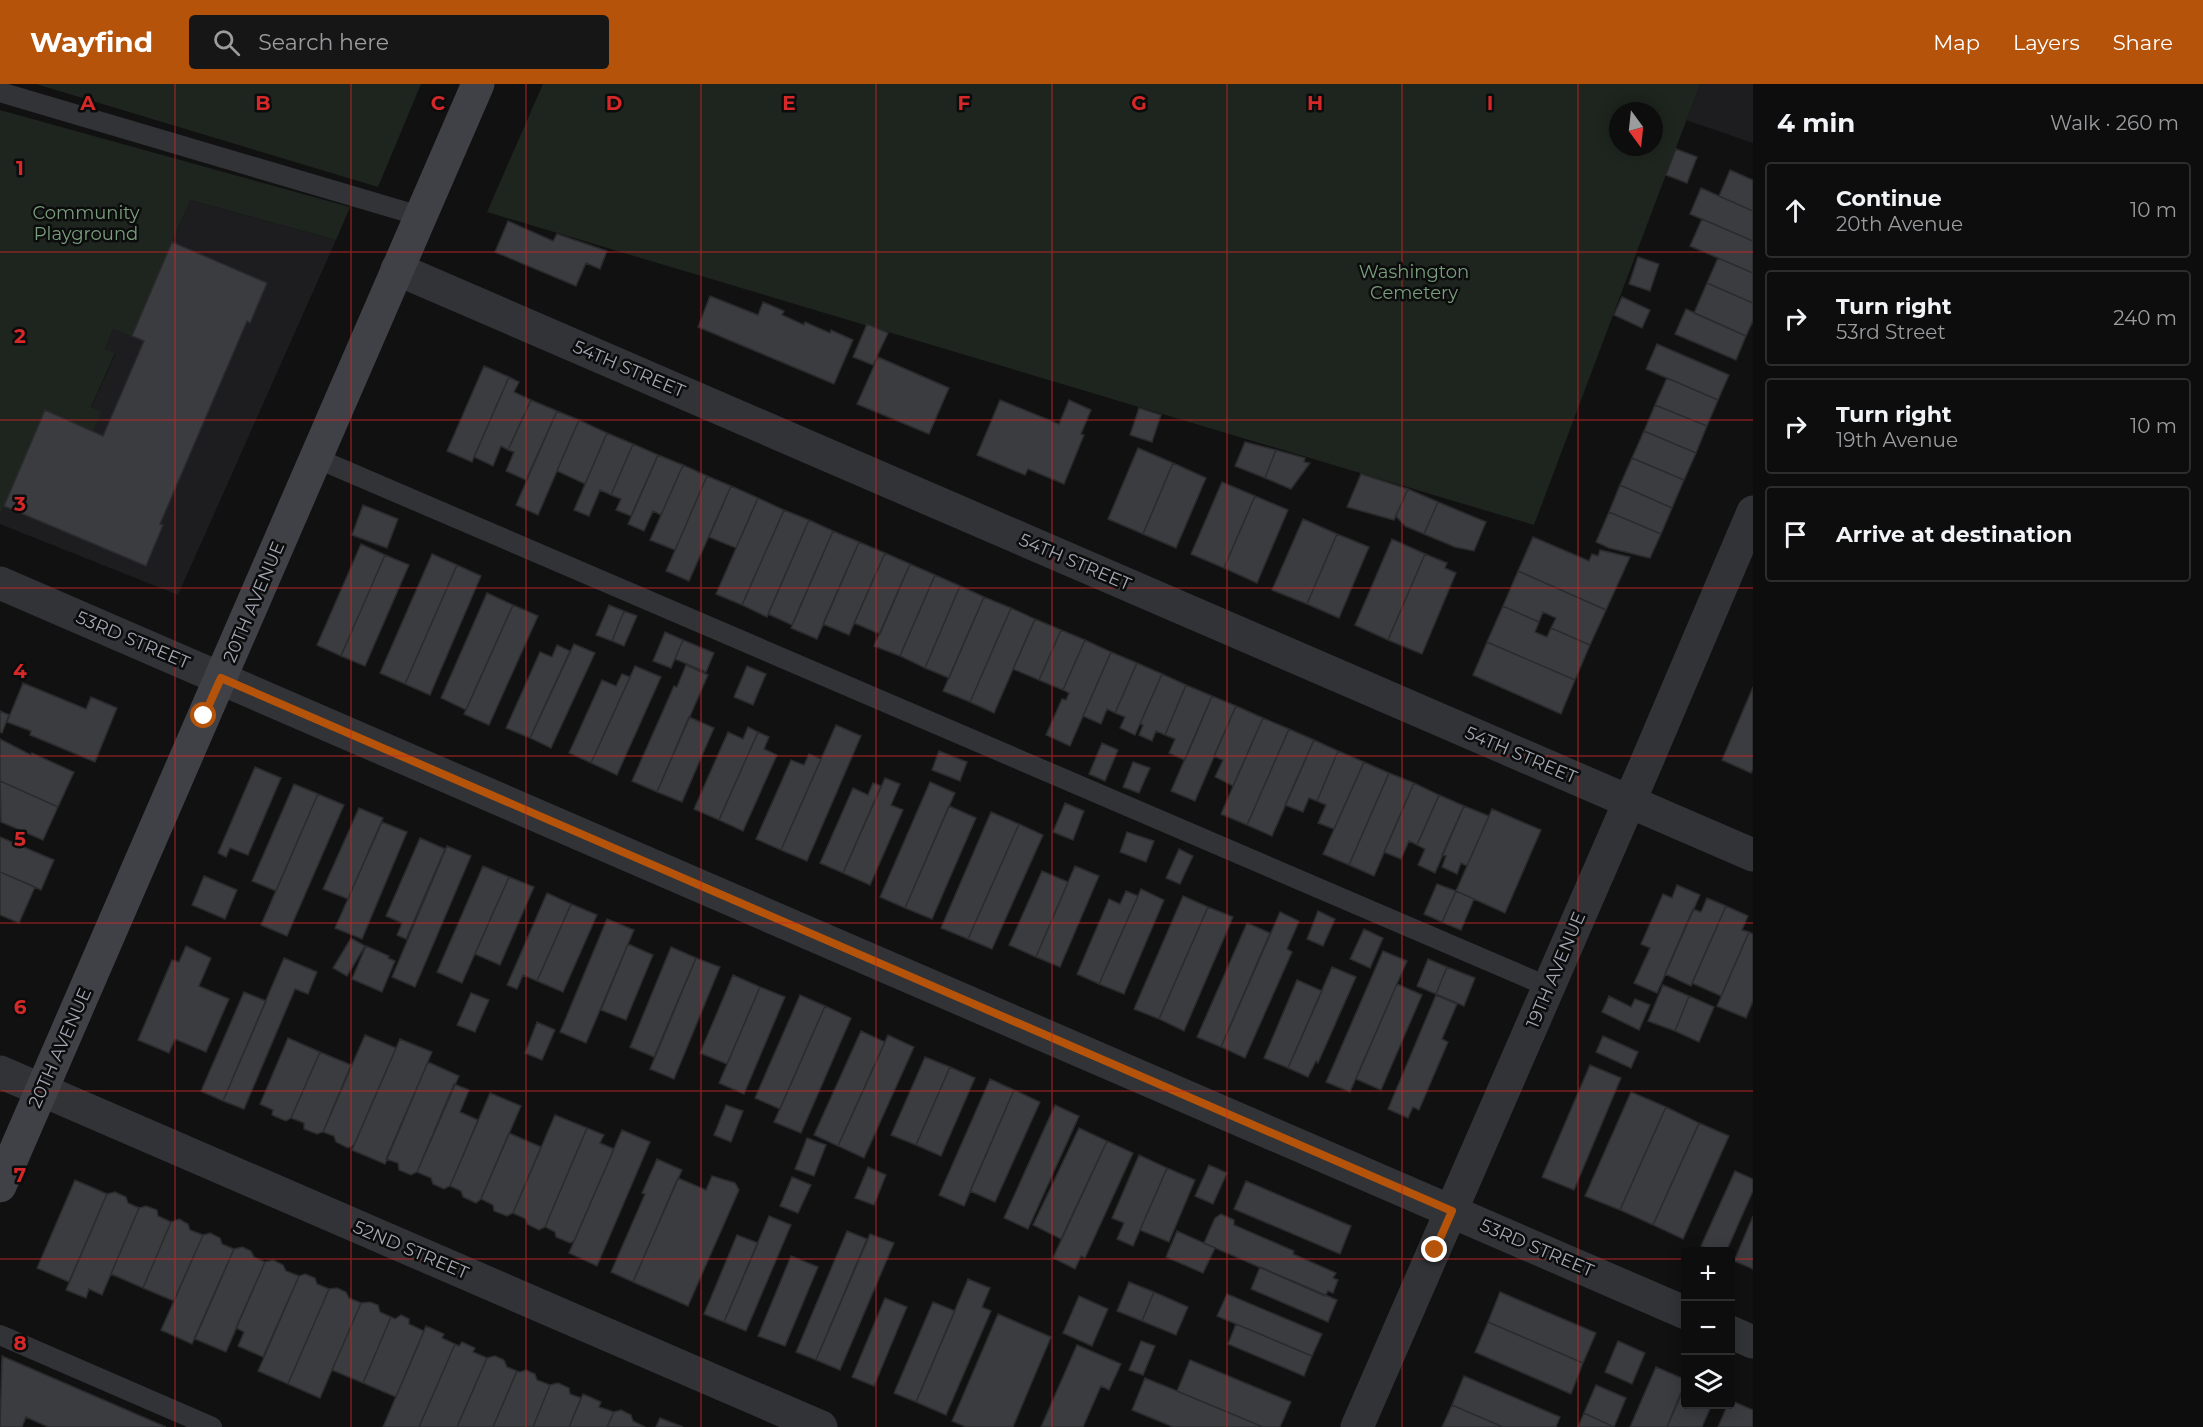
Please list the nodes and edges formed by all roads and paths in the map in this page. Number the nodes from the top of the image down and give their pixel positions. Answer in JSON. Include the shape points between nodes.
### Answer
{"nodes":[{"id":1,"x":478,"y":84,"type":"edge"},
{"id":2,"x":0,"y":92,"type":"edge"},
{"id":3,"x":420,"y":216,"type":"junction"},
{"id":4,"x":397,"y":269,"type":"junction"},
{"id":5,"x":316,"y":458,"type":"junction"},
{"id":6,"x":1753,"y":512,"type":"edge"},
{"id":7,"x":0,"y":583,"type":"edge"},
{"id":8,"x":221,"y":678,"type":"junction"},
{"id":9,"x":1630,"y":801,"type":"junction"},
{"id":10,"x":1753,"y":855,"type":"edge"},
{"id":11,"x":1549,"y":987,"type":"junction"},
{"id":12,"x":0,"y":1072,"type":"edge"},
{"id":13,"x":42,"y":1090,"type":"junction"},
{"id":14,"x":0,"y":1186,"type":"edge"},
{"id":15,"x":1452,"y":1211,"type":"junction"},
{"id":16,"x":1681,"y":1311,"type":"edge"},
{"id":17,"x":1735,"y":1334,"type":"edge"},
{"id":18,"x":0,"y":1335,"type":"edge"},
{"id":19,"x":1753,"y":1342,"type":"edge"},
{"id":20,"x":212,"y":1427,"type":"edge"},
{"id":21,"x":821,"y":1427,"type":"edge"},
{"id":22,"x":1357,"y":1427,"type":"edge"}],
"edges":[{"from":1,"to":3,"type":"street","name":"20TH AVENUE"},
{"from":2,"to":3,"type":"lane"},
{"from":3,"to":4,"type":"street","name":"20TH AVENUE"},
{"from":4,"to":5,"type":"street","name":"20TH AVENUE"},
{"from":4,"to":9,"type":"street","name":"54TH STREET"},
{"from":5,"to":8,"type":"street","name":"20TH AVENUE"},
{"from":5,"to":11,"type":"lane"},
{"from":6,"to":9,"type":"street","name":"19TH AVENUE"},
{"from":7,"to":8,"type":"street","name":"53RD STREET"},
{"from":8,"to":13,"type":"street","name":"20TH AVENUE"},
{"from":8,"to":15,"type":"street","name":"53RD STREET"},
{"from":9,"to":10,"type":"street","name":"54TH STREET"},
{"from":9,"to":11,"type":"street","name":"19TH AVENUE"},
{"from":11,"to":15,"type":"street","name":"19TH AVENUE"},
{"from":12,"to":13,"type":"street","name":"52ND STREET"},
{"from":13,"to":14,"type":"street","name":"20TH AVENUE"},
{"from":13,"to":21,"type":"street","name":"52ND STREET"},
{"from":15,"to":16,"type":"street","name":"53RD STREET"},
{"from":15,"to":22,"type":"street","name":"19TH AVENUE"},
{"from":17,"to":19,"type":"street"},
{"from":18,"to":20,"type":"lane"}]}
